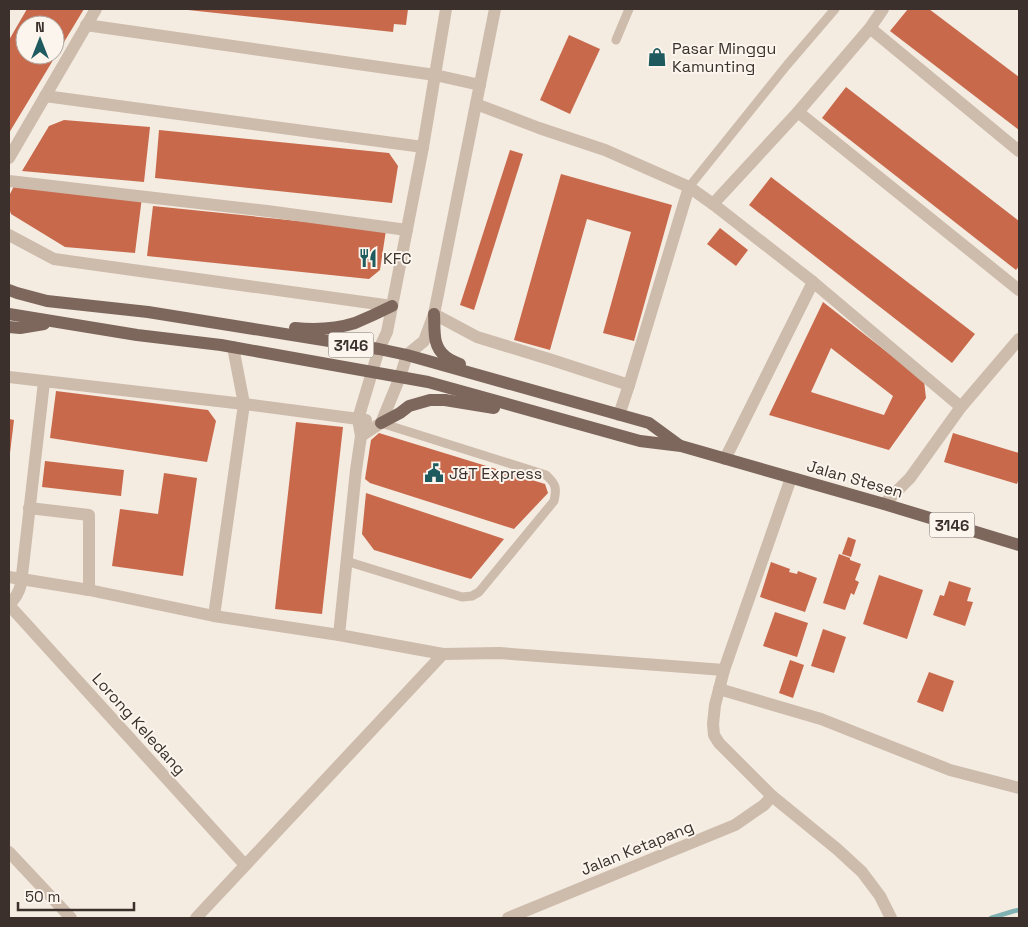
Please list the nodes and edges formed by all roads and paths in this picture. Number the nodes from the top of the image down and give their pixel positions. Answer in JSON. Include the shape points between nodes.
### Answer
{"nodes":[{"id":1,"x":96,"y":9,"type":"edge"},
{"id":2,"x":446,"y":9,"type":"edge"},
{"id":3,"x":495,"y":9,"type":"edge"},
{"id":4,"x":629,"y":9,"type":"edge"},
{"id":5,"x":835,"y":9,"type":"edge"},
{"id":6,"x":884,"y":9,"type":"edge"},
{"id":7,"x":86,"y":25,"type":"junction"},
{"id":8,"x":870,"y":28,"type":"junction"},
{"id":9,"x":616,"y":40,"type":"dead end"},
{"id":10,"x":435,"y":75,"type":"junction"},
{"id":11,"x":480,"y":85,"type":"junction"},
{"id":12,"x":45,"y":96,"type":"junction"},
{"id":13,"x":476,"y":104,"type":"junction"},
{"id":14,"x":798,"y":112,"type":"junction"},
{"id":15,"x":423,"y":147,"type":"junction"},
{"id":16,"x":1019,"y":151,"type":"edge"},
{"id":17,"x":9,"y":158,"type":"edge"},
{"id":18,"x":9,"y":181,"type":"edge"},
{"id":19,"x":689,"y":187,"type":"junction"},
{"id":20,"x":713,"y":204,"type":"junction"},
{"id":21,"x":407,"y":230,"type":"junction"},
{"id":22,"x":9,"y":235,"type":"edge"},
{"id":23,"x":813,"y":282,"type":"junction"},
{"id":24,"x":12,"y":290,"type":"edge"},
{"id":25,"x":1019,"y":290,"type":"edge"},
{"id":26,"x":392,"y":306,"type":"junction"},
{"id":27,"x":9,"y":314,"type":"edge"},
{"id":28,"x":434,"y":314,"type":"junction"},
{"id":29,"x":203,"y":321,"type":"junction"},
{"id":30,"x":58,"y":322,"type":"junction"},
{"id":31,"x":9,"y":327,"type":"edge"},
{"id":32,"x":1019,"y":339,"type":"edge"},
{"id":33,"x":233,"y":347,"type":"junction"},
{"id":34,"x":379,"y":349,"type":"junction"},
{"id":35,"x":407,"y":355,"type":"junction"},
{"id":36,"x":371,"y":372,"type":"junction"},
{"id":37,"x":478,"y":374,"type":"junction"},
{"id":38,"x":9,"y":377,"type":"edge"},
{"id":39,"x":400,"y":377,"type":"junction"},
{"id":40,"x":44,"y":382,"type":"junction"},
{"id":41,"x":629,"y":386,"type":"junction"},
{"id":42,"x":244,"y":404,"type":"junction"},
{"id":43,"x":961,"y":407,"type":"junction"},
{"id":44,"x":619,"y":415,"type":"junction"},
{"id":45,"x":556,"y":418,"type":"junction"},
{"id":46,"x":358,"y":419,"type":"junction"},
{"id":47,"x":381,"y":423,"type":"junction"},
{"id":48,"x":361,"y":436,"type":"junction"},
{"id":49,"x":681,"y":446,"type":"junction"},
{"id":50,"x":725,"y":459,"type":"junction"},
{"id":51,"x":791,"y":478,"type":"junction"},
{"id":52,"x":884,"y":504,"type":"junction"},
{"id":53,"x":29,"y":508,"type":"junction"},
{"id":54,"x":1019,"y":545,"type":"edge"},
{"id":55,"x":346,"y":561,"type":"junction"},
{"id":56,"x":15,"y":578,"type":"edge"},
{"id":57,"x":89,"y":590,"type":"junction"},
{"id":58,"x":9,"y":605,"type":"edge"},
{"id":59,"x":214,"y":616,"type":"junction"},
{"id":60,"x":339,"y":636,"type":"junction"},
{"id":61,"x":443,"y":654,"type":"junction"},
{"id":62,"x":724,"y":670,"type":"junction"},
{"id":63,"x":719,"y":688,"type":"junction"},
{"id":64,"x":1019,"y":788,"type":"edge"},
{"id":65,"x":772,"y":796,"type":"junction"},
{"id":66,"x":9,"y":852,"type":"edge"},
{"id":67,"x":245,"y":865,"type":"junction"},
{"id":68,"x":71,"y":918,"type":"edge"},
{"id":69,"x":196,"y":918,"type":"edge"},
{"id":70,"x":508,"y":918,"type":"edge"},
{"id":71,"x":891,"y":918,"type":"edge"}],
"edges":[{"from":1,"to":7,"type":"street"},
{"from":2,"to":10,"type":"street"},
{"from":3,"to":11,"type":"street"},
{"from":4,"to":9,"type":"lane"},
{"from":5,"to":19,"type":"lane"},
{"from":6,"to":8,"type":"street"},
{"from":7,"to":10,"type":"street"},
{"from":7,"to":12,"type":"street"},
{"from":8,"to":14,"type":"street"},
{"from":8,"to":16,"type":"street"},
{"from":10,"to":11,"type":"street"},
{"from":10,"to":15,"type":"street"},
{"from":11,"to":13,"type":"street"},
{"from":12,"to":15,"type":"street"},
{"from":12,"to":17,"type":"street"},
{"from":13,"to":19,"type":"street","via":[[605,150]]},
{"from":13,"to":28,"type":"street"},
{"from":14,"to":20,"type":"street"},
{"from":14,"to":25,"type":"street"},
{"from":15,"to":21,"type":"street"},
{"from":18,"to":21,"type":"street"},
{"from":19,"to":20,"type":"street"},
{"from":19,"to":41,"type":"street"},
{"from":20,"to":23,"type":"street"},
{"from":21,"to":26,"type":"street"},
{"from":22,"to":26,"type":"street","via":[[54,259]]},
{"from":23,"to":43,"type":"street"},
{"from":23,"to":50,"type":"street"},
{"from":24,"to":29,"type":"main road","number":"3146","via":[[47,301]]},
{"from":26,"to":29,"type":"main road","via":[[355,323],[311,330]]},
{"from":26,"to":34,"type":"street","via":[[387,332]]},
{"from":27,"to":30,"type":"main road","number":"3146"},
{"from":28,"to":35,"type":"street","via":[[424,341]]},
{"from":28,"to":37,"type":"main road","via":[[435,342],[440,351]]},
{"from":28,"to":41,"type":"street","via":[[477,337]]},
{"from":29,"to":34,"type":"main road","number":"3146"},
{"from":30,"to":31,"type":"main road"},
{"from":30,"to":33,"type":"main road","number":"3146"},
{"from":32,"to":43,"type":"street"},
{"from":33,"to":36,"type":"main road","number":"3146"},
{"from":33,"to":42,"type":"street"},
{"from":34,"to":35,"type":"main road","number":"3146"},
{"from":34,"to":36,"type":"street"},
{"from":35,"to":37,"type":"main road","number":"3146"},
{"from":35,"to":39,"type":"street"},
{"from":36,"to":39,"type":"main road","number":"3146"},
{"from":36,"to":46,"type":"street"},
{"from":37,"to":44,"type":"main road","number":"3146"},
{"from":38,"to":40,"type":"street"},
{"from":39,"to":45,"type":"main road","number":"3146"},
{"from":39,"to":47,"type":"street"},
{"from":40,"to":42,"type":"street"},
{"from":40,"to":53,"type":"street"},
{"from":41,"to":44,"type":"street"},
{"from":42,"to":46,"type":"street"},
{"from":42,"to":59,"type":"street"},
{"from":43,"to":52,"type":"street","via":[[910,478]]},
{"from":44,"to":49,"type":"main road","number":"3146","via":[[650,423]]},
{"from":45,"to":47,"type":"main road","via":[[430,400],[409,406]]},
{"from":45,"to":49,"type":"main road","number":"3146","via":[[640,441]]},
{"from":46,"to":47,"type":"street"},
{"from":46,"to":48,"type":"street"},
{"from":47,"to":48,"type":"street"},
{"from":47,"to":55,"type":"lane","via":[[546,475],[554,482],[554,501],[479,592],[472,596],[462,597]]},
{"from":48,"to":55,"type":"street"},
{"from":49,"to":50,"type":"main road","name":"Jalan Stesen","number":"3146"},
{"from":50,"to":51,"type":"main road","name":"Jalan Stesen","number":"3146"},
{"from":51,"to":52,"type":"main road","name":"Jalan Stesen","number":"3146"},
{"from":51,"to":62,"type":"street"},
{"from":52,"to":54,"type":"main road","name":"Jalan Stesen","number":"3146"},
{"from":53,"to":56,"type":"street"},
{"from":53,"to":57,"type":"street","via":[[89,515]]},
{"from":55,"to":60,"type":"street"},
{"from":56,"to":57,"type":"street"},
{"from":56,"to":58,"type":"street","via":[[20,591]]},
{"from":57,"to":59,"type":"street"},
{"from":58,"to":67,"type":"street","name":"Lorong Keledang"},
{"from":59,"to":60,"type":"street"},
{"from":60,"to":61,"type":"street"},
{"from":61,"to":62,"type":"street","via":[[499,653]]},
{"from":61,"to":67,"type":"street"},
{"from":62,"to":63,"type":"street"},
{"from":63,"to":64,"type":"street","via":[[821,719],[950,770]]},
{"from":63,"to":65,"type":"street","via":[[714,705],[714,735]]},
{"from":65,"to":70,"type":"street","name":"Jalan Ketapang","via":[[735,826]]},
{"from":65,"to":71,"type":"street","via":[[862,872]]},
{"from":66,"to":68,"type":"street"},
{"from":67,"to":69,"type":"street"}]}
